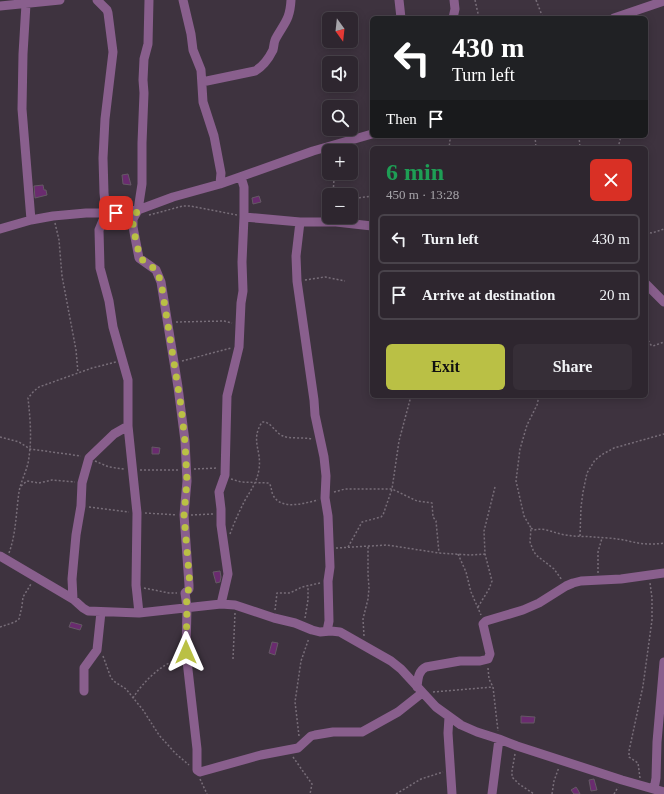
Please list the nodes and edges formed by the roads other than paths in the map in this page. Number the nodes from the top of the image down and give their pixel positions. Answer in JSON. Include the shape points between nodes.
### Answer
{"nodes":[{"id":1,"x":60,"y":0,"type":"edge"},
{"id":2,"x":97,"y":0,"type":"edge"},
{"id":3,"x":149,"y":0,"type":"edge"},
{"id":4,"x":183,"y":0,"type":"edge"},
{"id":5,"x":291,"y":0,"type":"edge"},
{"id":6,"x":399,"y":0,"type":"edge"},
{"id":7,"x":454,"y":0,"type":"edge"},
{"id":8,"x":664,"y":0,"type":"edge"},
{"id":9,"x":26,"y":4,"type":"junction"},
{"id":10,"x":0,"y":6,"type":"edge"},
{"id":11,"x":401,"y":16,"type":"edge"},
{"id":12,"x":454,"y":16,"type":"edge"},
{"id":13,"x":620,"y":16,"type":"edge"},
{"id":14,"x":202,"y":82,"type":"junction"},
{"id":15,"x":370,"y":135,"type":"edge"},
{"id":16,"x":241,"y":177,"type":"junction"},
{"id":17,"x":220,"y":184,"type":"junction"},
{"id":18,"x":138,"y":210,"type":"junction"},
{"id":19,"x":106,"y":213,"type":"junction"},
{"id":20,"x":244,"y":216,"type":"junction"},
{"id":21,"x":31,"y":220,"type":"junction"},
{"id":22,"x":300,"y":222,"type":"junction"},
{"id":23,"x":370,"y":226,"type":"edge"},
{"id":24,"x":0,"y":229,"type":"edge"},
{"id":25,"x":648,"y":286,"type":"edge"},
{"id":26,"x":664,"y":302,"type":"edge"},
{"id":27,"x":128,"y":426,"type":"junction"},
{"id":28,"x":4,"y":558,"type":"edge"},
{"id":29,"x":664,"y":573,"type":"edge"},
{"id":30,"x":73,"y":599,"type":"junction"},
{"id":31,"x":221,"y":604,"type":"junction"},
{"id":32,"x":187,"y":607,"type":"junction"},
{"id":33,"x":101,"y":612,"type":"junction"},
{"id":34,"x":139,"y":613,"type":"junction"},
{"id":35,"x":327,"y":631,"type":"junction"},
{"id":36,"x":664,"y":662,"type":"edge"},
{"id":37,"x":420,"y":690,"type":"junction"},
{"id":38,"x":84,"y":691,"type":"dead end"},
{"id":39,"x":449,"y":717,"type":"junction"},
{"id":40,"x":499,"y":739,"type":"junction"},
{"id":41,"x":654,"y":789,"type":"junction"},
{"id":42,"x":664,"y":792,"type":"edge"},
{"id":43,"x":452,"y":794,"type":"edge"},
{"id":44,"x":492,"y":794,"type":"edge"}],
"edges":[{"from":1,"to":9,"type":"street"},
{"from":2,"to":19,"type":"street","via":[[108,13],[113,52],[104,135],[103,186]]},
{"from":3,"to":18,"type":"street","via":[[148,44],[143,80],[142,184]]},
{"from":4,"to":14,"type":"street"},
{"from":5,"to":14,"type":"street","via":[[291,12],[272,51],[259,69]]},
{"from":6,"to":11,"type":"street"},
{"from":7,"to":12,"type":"street"},
{"from":8,"to":13,"type":"street"},
{"from":9,"to":10,"type":"street"},
{"from":9,"to":21,"type":"street","via":[[22,109]]},
{"from":14,"to":17,"type":"street","via":[[203,102],[213,131],[221,173]]},
{"from":15,"to":16,"type":"street","via":[[313,151]]},
{"from":16,"to":17,"type":"street"},
{"from":16,"to":20,"type":"street","via":[[244,187]]},
{"from":17,"to":18,"type":"street"},
{"from":18,"to":19,"type":"street"},
{"from":18,"to":32,"type":"street","via":[[133,219],[133,227],[140,258],[156,270],[161,282],[181,406],[187,481],[184,515],[190,586],[186,593]]},
{"from":19,"to":21,"type":"street"},
{"from":19,"to":27,"type":"street","via":[[99,230],[100,268],[128,380]]},
{"from":20,"to":22,"type":"street"},
{"from":20,"to":31,"type":"street","via":[[239,347],[227,396],[225,475],[219,492],[228,574]]},
{"from":21,"to":24,"type":"street"},
{"from":22,"to":23,"type":"street"},
{"from":22,"to":35,"type":"street","via":[[296,256],[297,281],[326,476],[330,567]]},
{"from":25,"to":26,"type":"street"},
{"from":27,"to":30,"type":"street","via":[[114,434],[88,458],[82,483],[82,506],[74,558]]},
{"from":27,"to":34,"type":"street","via":[[137,513],[136,585]]},
{"from":28,"to":30,"type":"street"},
{"from":29,"to":37,"type":"street","via":[[581,581],[566,586],[539,603],[494,618],[484,623],[490,654],[488,659],[426,667],[420,673]]},
{"from":30,"to":33,"type":"street","via":[[88,611]]},
{"from":31,"to":32,"type":"street"},
{"from":31,"to":35,"type":"street","via":[[235,605],[312,630]]},
{"from":32,"to":34,"type":"street"},
{"from":32,"to":37,"type":"street","via":[[187,656],[197,771],[290,750],[301,746],[315,735],[362,732],[398,712]]},
{"from":33,"to":34,"type":"street"},
{"from":33,"to":38,"type":"street","via":[[96,653],[84,668]]},
{"from":35,"to":37,"type":"street","via":[[340,632],[391,661]]},
{"from":36,"to":41,"type":"street"},
{"from":37,"to":39,"type":"street"},
{"from":39,"to":40,"type":"street","via":[[461,725]]},
{"from":39,"to":43,"type":"street"},
{"from":40,"to":41,"type":"street"},
{"from":40,"to":44,"type":"street"},
{"from":41,"to":42,"type":"street"}]}
